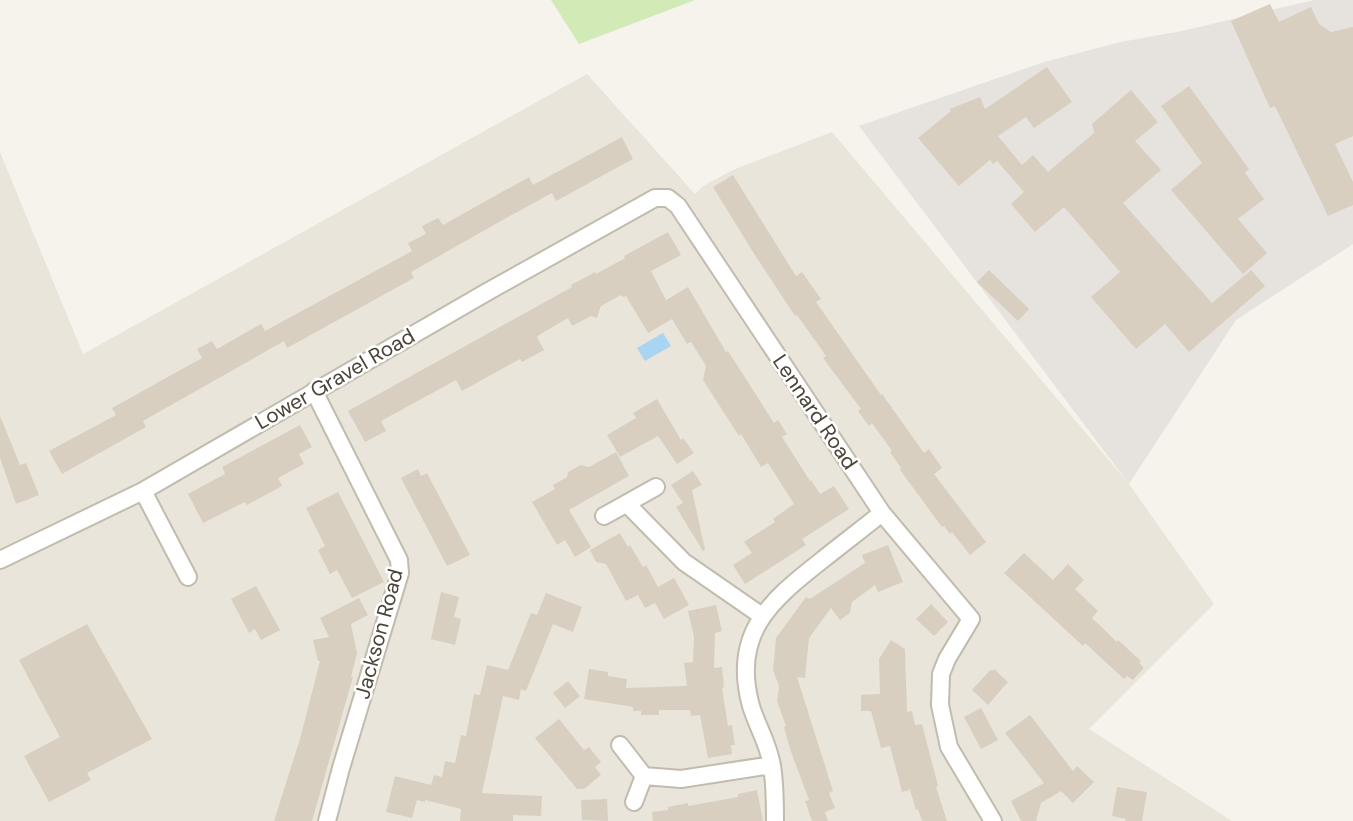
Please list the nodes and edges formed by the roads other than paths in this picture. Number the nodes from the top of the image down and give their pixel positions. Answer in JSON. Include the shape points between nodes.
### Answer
{"nodes":[{"id":1,"x":668,"y":198,"type":"joint"},
{"id":2,"x":314,"y":391,"type":"junction"},
{"id":3,"x":656,"y":487,"type":"dead end"},
{"id":4,"x":143,"y":491,"type":"junction"},
{"id":5,"x":627,"y":504,"type":"junction"},
{"id":6,"x":882,"y":513,"type":"junction"},
{"id":7,"x":604,"y":516,"type":"dead end"},
{"id":8,"x":0,"y":560,"type":"edge"},
{"id":9,"x":188,"y":577,"type":"dead end"},
{"id":10,"x":762,"y":616,"type":"junction"},
{"id":11,"x":620,"y":745,"type":"dead end"},
{"id":12,"x":772,"y":765,"type":"junction"},
{"id":13,"x":644,"y":776,"type":"junction"},
{"id":14,"x":634,"y":802,"type":"dead end"},
{"id":15,"x":327,"y":821,"type":"edge"},
{"id":16,"x":775,"y":821,"type":"edge"},
{"id":17,"x":993,"y":821,"type":"edge"}],
"edges":[{"from":1,"to":2,"type":"street","name":"Lower Gravel Road","via":[[655,198]]},
{"from":1,"to":6,"type":"street","name":"Lennard Road","via":[[678,206]]},
{"from":2,"to":4,"type":"street","name":"Lower Gravel Road"},
{"from":2,"to":15,"type":"street","name":"Jackson Road","via":[[399,560],[400,573]]},
{"from":3,"to":5,"type":"street"},
{"from":4,"to":8,"type":"street","name":"Lower Gravel Road"},
{"from":4,"to":9,"type":"street"},
{"from":5,"to":7,"type":"street"},
{"from":5,"to":10,"type":"street","via":[[684,562]]},
{"from":6,"to":10,"type":"street","via":[[784,589]]},
{"from":6,"to":17,"type":"street","name":"Lennard Road","via":[[971,619],[946,659],[939,705],[949,747]]},
{"from":10,"to":12,"type":"street","via":[[753,634],[745,671],[751,704]]},
{"from":11,"to":13,"type":"street"},
{"from":12,"to":13,"type":"street","via":[[681,779]]},
{"from":12,"to":16,"type":"street"},
{"from":13,"to":14,"type":"street"}]}
